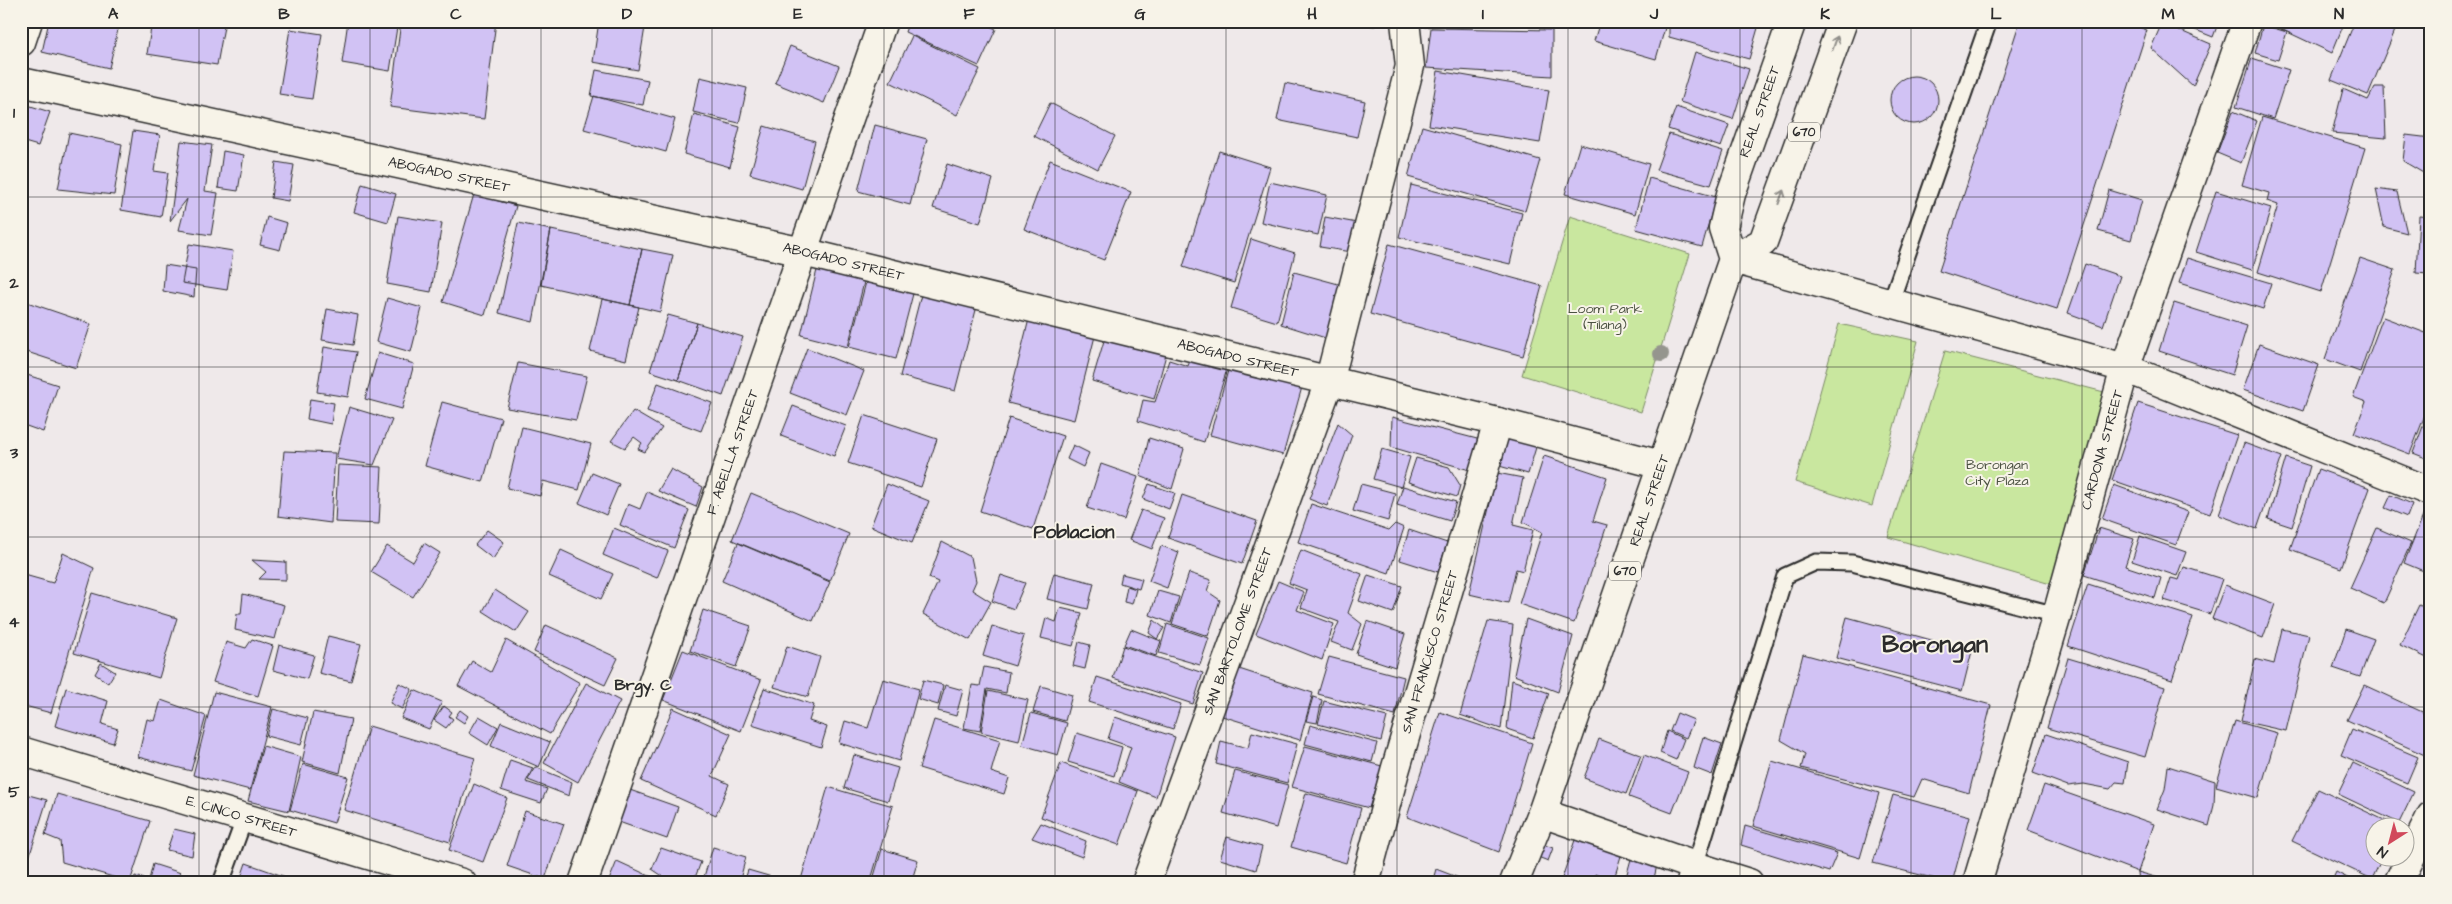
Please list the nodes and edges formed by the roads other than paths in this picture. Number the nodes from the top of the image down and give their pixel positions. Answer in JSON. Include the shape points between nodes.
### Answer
{"nodes":[{"id":1,"x":28,"y":21,"type":"edge"},
{"id":2,"x":884,"y":21,"type":"edge"},
{"id":3,"x":1405,"y":21,"type":"edge"},
{"id":4,"x":1792,"y":21,"type":"edge"},
{"id":5,"x":1843,"y":21,"type":"edge"},
{"id":6,"x":1989,"y":21,"type":"edge"},
{"id":7,"x":2247,"y":21,"type":"edge"},
{"id":8,"x":21,"y":42,"type":"edge"},
{"id":9,"x":21,"y":82,"type":"edge"},
{"id":10,"x":803,"y":252,"type":"junction"},
{"id":11,"x":1733,"y":259,"type":"junction"},
{"id":12,"x":1890,"y":304,"type":"junction"},
{"id":13,"x":2125,"y":368,"type":"junction"},
{"id":14,"x":1329,"y":382,"type":"junction"},
{"id":15,"x":1498,"y":422,"type":"junction"},
{"id":16,"x":1661,"y":465,"type":"junction"},
{"id":17,"x":2431,"y":492,"type":"edge"},
{"id":18,"x":2057,"y":615,"type":"junction"},
{"id":19,"x":21,"y":750,"type":"edge"},
{"id":20,"x":1542,"y":813,"type":"junction"},
{"id":21,"x":2431,"y":816,"type":"edge"},
{"id":22,"x":245,"y":818,"type":"junction"},
{"id":23,"x":1693,"y":874,"type":"edge"},
{"id":24,"x":221,"y":883,"type":"edge"},
{"id":25,"x":462,"y":883,"type":"edge"},
{"id":26,"x":583,"y":883,"type":"edge"},
{"id":27,"x":1146,"y":883,"type":"edge"},
{"id":28,"x":1365,"y":883,"type":"edge"},
{"id":29,"x":1514,"y":883,"type":"edge"},
{"id":30,"x":1749,"y":883,"type":"edge"},
{"id":31,"x":1977,"y":883,"type":"edge"},
{"id":32,"x":2398,"y":883,"type":"edge"}],
"edges":[{"from":1,"to":8,"type":"street"},
{"from":2,"to":10,"type":"street","name":"F. ABELLA STREET"},
{"from":3,"to":14,"type":"street","name":"SAN BARTOLOME STREET","via":[[1410,66]]},
{"from":4,"to":11,"type":"street","name":"REAL STREET","via":[[1729,202],[1723,228]]},
{"from":11,"to":5,"type":"street","number":"670","one_way":true,"via":[[1763,242]]},
{"from":6,"to":12,"type":"lane"},
{"from":7,"to":13,"type":"street","name":"CARDONA STREET"},
{"from":9,"to":10,"type":"street","name":"ABOGADO STREET"},
{"from":10,"to":14,"type":"street","name":"ABOGADO STREET"},
{"from":10,"to":26,"type":"street","name":"F. ABELLA STREET"},
{"from":11,"to":12,"type":"street"},
{"from":11,"to":16,"type":"street","name":"REAL STREET","number":"670"},
{"from":12,"to":13,"type":"street"},
{"from":13,"to":17,"type":"street"},
{"from":13,"to":18,"type":"street","name":"CARDONA STREET"},
{"from":14,"to":15,"type":"street","name":"ABOGADO STREET"},
{"from":14,"to":27,"type":"street","name":"SAN BARTOLOME STREET"},
{"from":15,"to":16,"type":"street","name":"ABOGADO STREET"},
{"from":15,"to":28,"type":"street","name":"SAN FRANCISCO STREET"},
{"from":16,"to":20,"type":"street","name":"REAL STREET","number":"670"},
{"from":18,"to":23,"type":"lane","via":[[1852,563],[1816,562],[1785,576]]},
{"from":18,"to":31,"type":"street","name":"CARDONA STREET"},
{"from":19,"to":22,"type":"street","name":"E. CINCO STREET"},
{"from":20,"to":23,"type":"street"},
{"from":20,"to":29,"type":"street","name":"REAL STREET","number":"670"},
{"from":21,"to":32,"type":"street"},
{"from":22,"to":24,"type":"lane"},
{"from":22,"to":25,"type":"street","name":"E. CINCO STREET"},
{"from":23,"to":30,"type":"street"}]}
